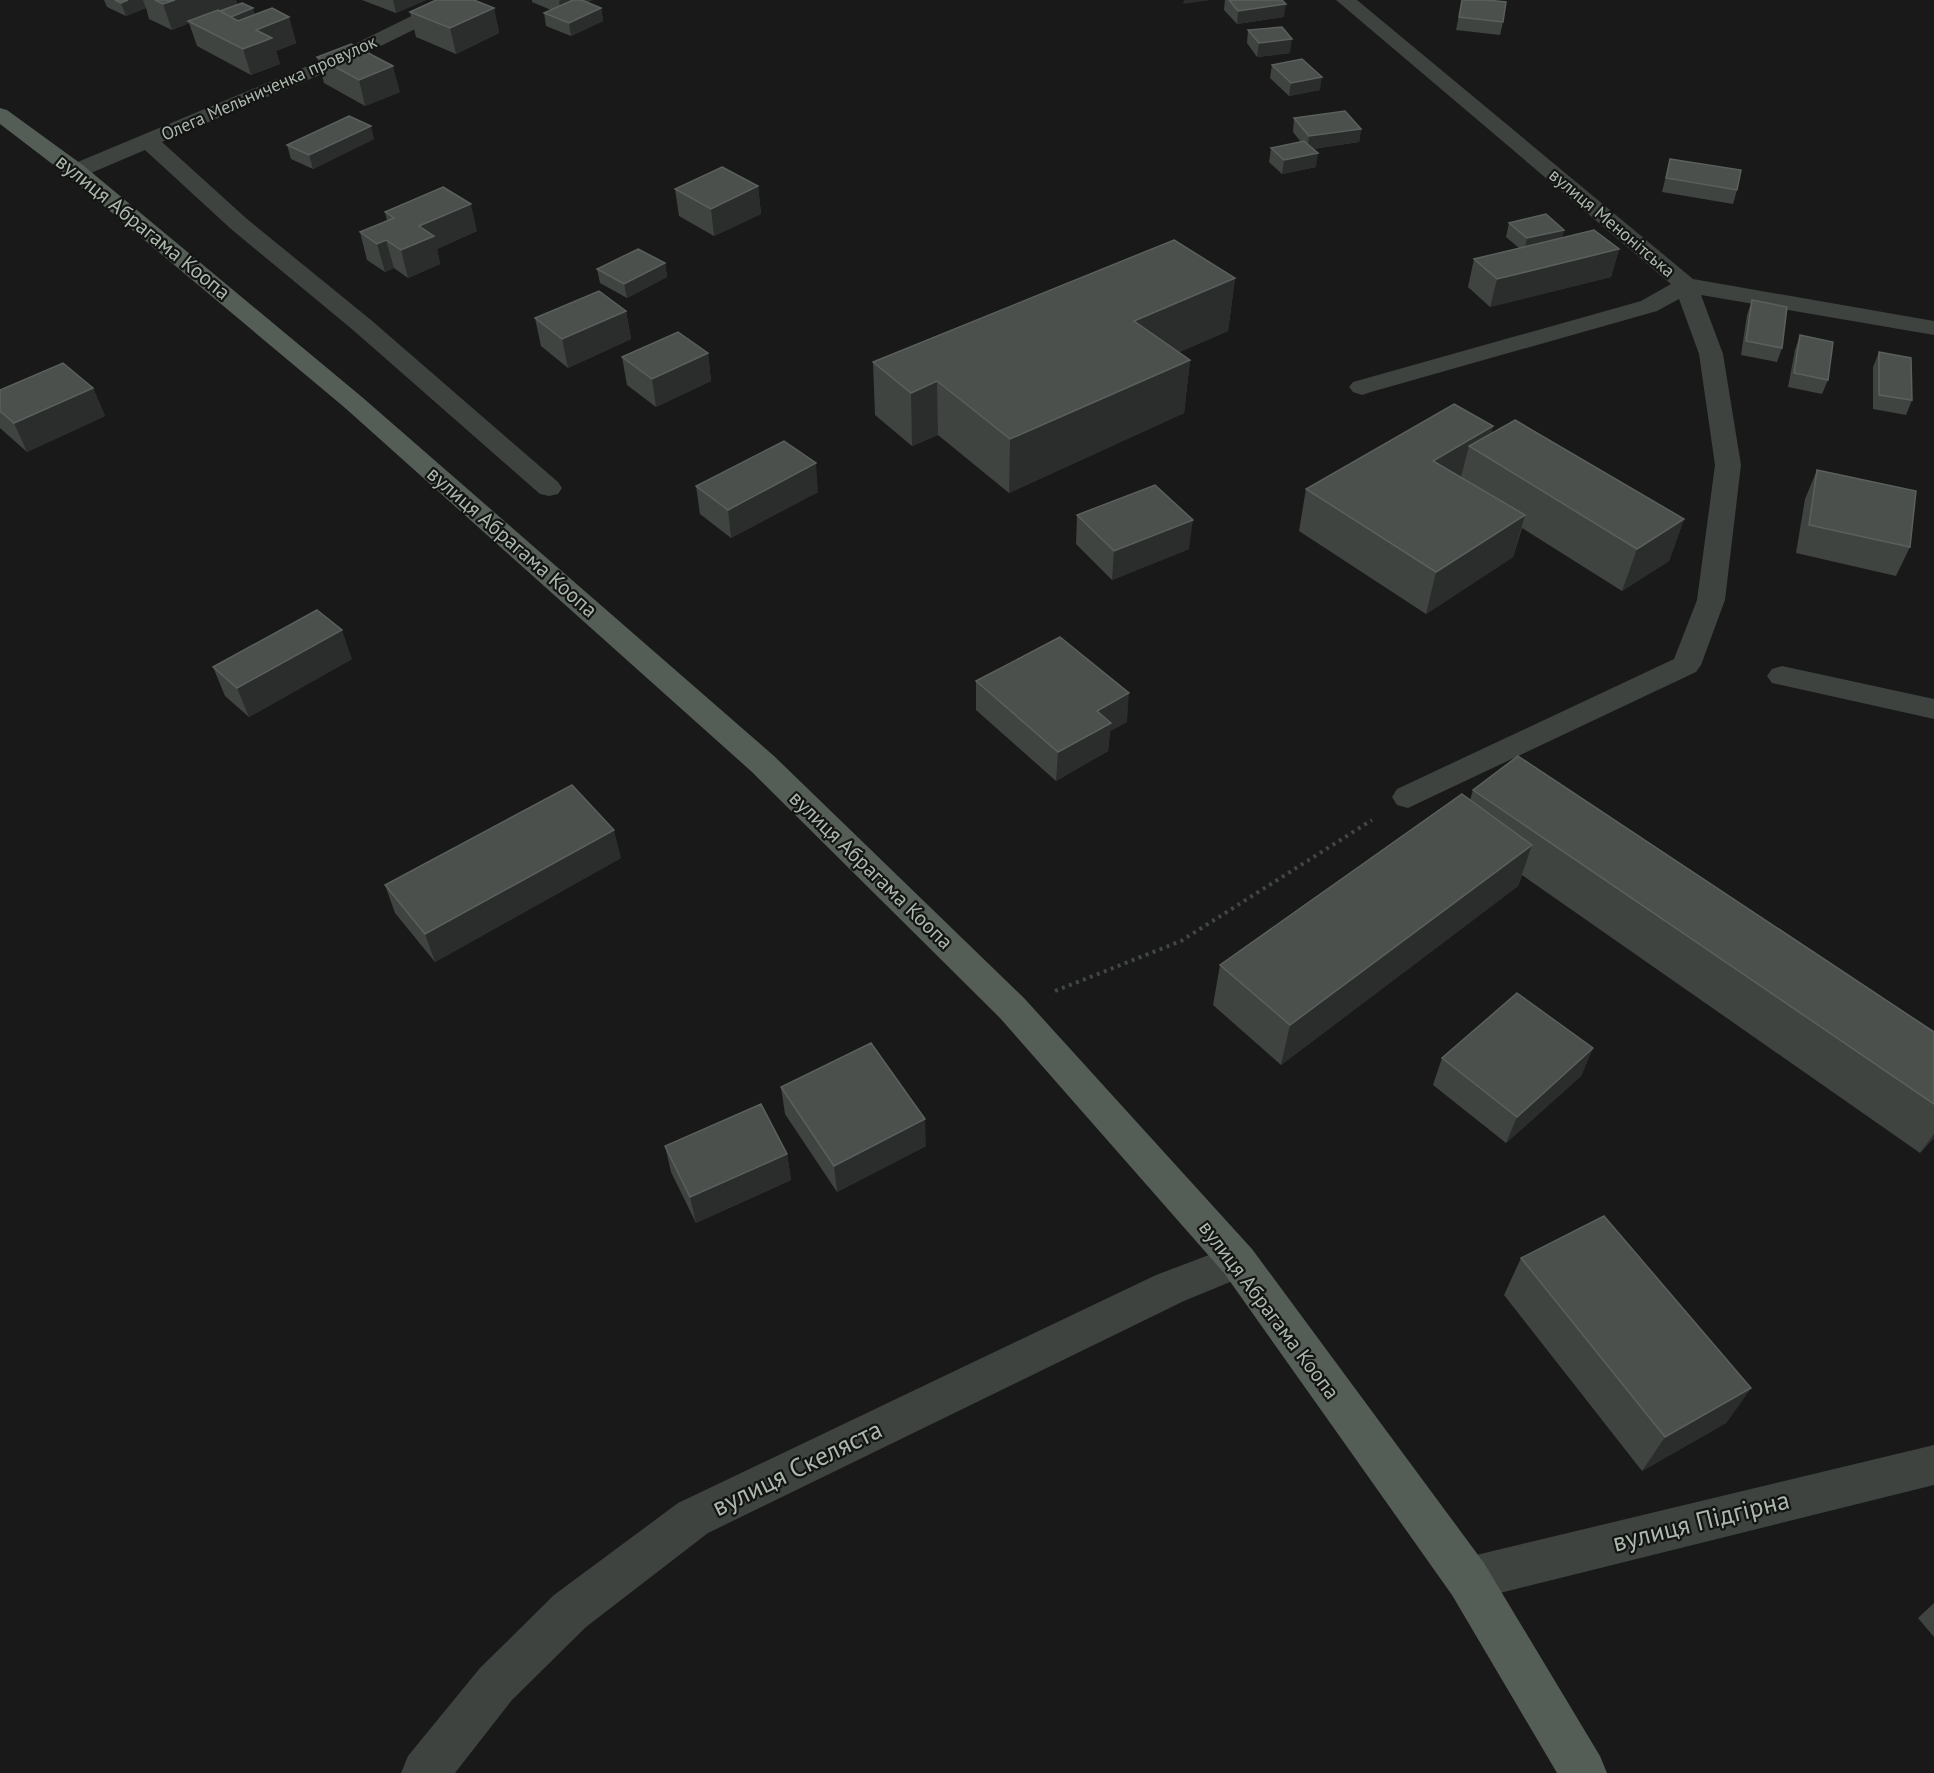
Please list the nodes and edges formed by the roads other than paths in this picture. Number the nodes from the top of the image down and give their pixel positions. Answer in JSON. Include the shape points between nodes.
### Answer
{"nodes":[{"id":1,"x":459,"y":0,"type":"edge"},
{"id":2,"x":1345,"y":0,"type":"edge"},
{"id":3,"x":0,"y":114,"type":"edge"},
{"id":4,"x":149,"y":141,"type":"junction"},
{"id":5,"x":76,"y":171,"type":"junction"},
{"id":6,"x":1686,"y":285,"type":"junction"},
{"id":7,"x":1934,"y":328,"type":"edge"},
{"id":8,"x":1362,"y":387,"type":"dead end"},
{"id":9,"x":549,"y":488,"type":"dead end"},
{"id":10,"x":1782,"y":676,"type":"dead end"},
{"id":11,"x":1934,"y":710,"type":"edge"},
{"id":12,"x":1408,"y":797,"type":"road end"},
{"id":13,"x":1238,"y":1261,"type":"junction"},
{"id":14,"x":1934,"y":1465,"type":"edge"},
{"id":15,"x":1468,"y":1578,"type":"junction"},
{"id":16,"x":425,"y":1773,"type":"edge"},
{"id":17,"x":1582,"y":1773,"type":"edge"}],
"edges":[{"from":1,"to":4,"type":"street","name":"Олега Мельниченка провулок","via":[[329,64]]},
{"from":2,"to":6,"type":"street","name":"вулиця Менонітська"},
{"from":3,"to":5,"type":"main road","name":"вулиця Абрагама Коопа"},
{"from":4,"to":5,"type":"street","name":"Олега Мельниченка провулок"},
{"from":4,"to":9,"type":"street","via":[[239,224]]},
{"from":5,"to":13,"type":"main road","name":"вулиця Абрагама Коопа","via":[[353,402],[763,764],[1012,1008]]},
{"from":6,"to":7,"type":"street","name":"вулиця Менонітська"},
{"from":6,"to":8,"type":"street","via":[[1649,306]]},
{"from":6,"to":12,"type":"street","via":[[1711,354],[1728,465],[1711,600],[1686,665]]},
{"from":10,"to":11,"type":"street"},
{"from":13,"to":15,"type":"main road","name":"вулиця Абрагама Коопа"},
{"from":13,"to":16,"type":"street","name":"вулиця Скеляста","via":[[1170,1288],[693,1518],[570,1611],[496,1684]]},
{"from":14,"to":15,"type":"street","name":"вулиця Підгірна"},
{"from":15,"to":17,"type":"main road","name":"вулиця Абрагама Коопа"}]}
